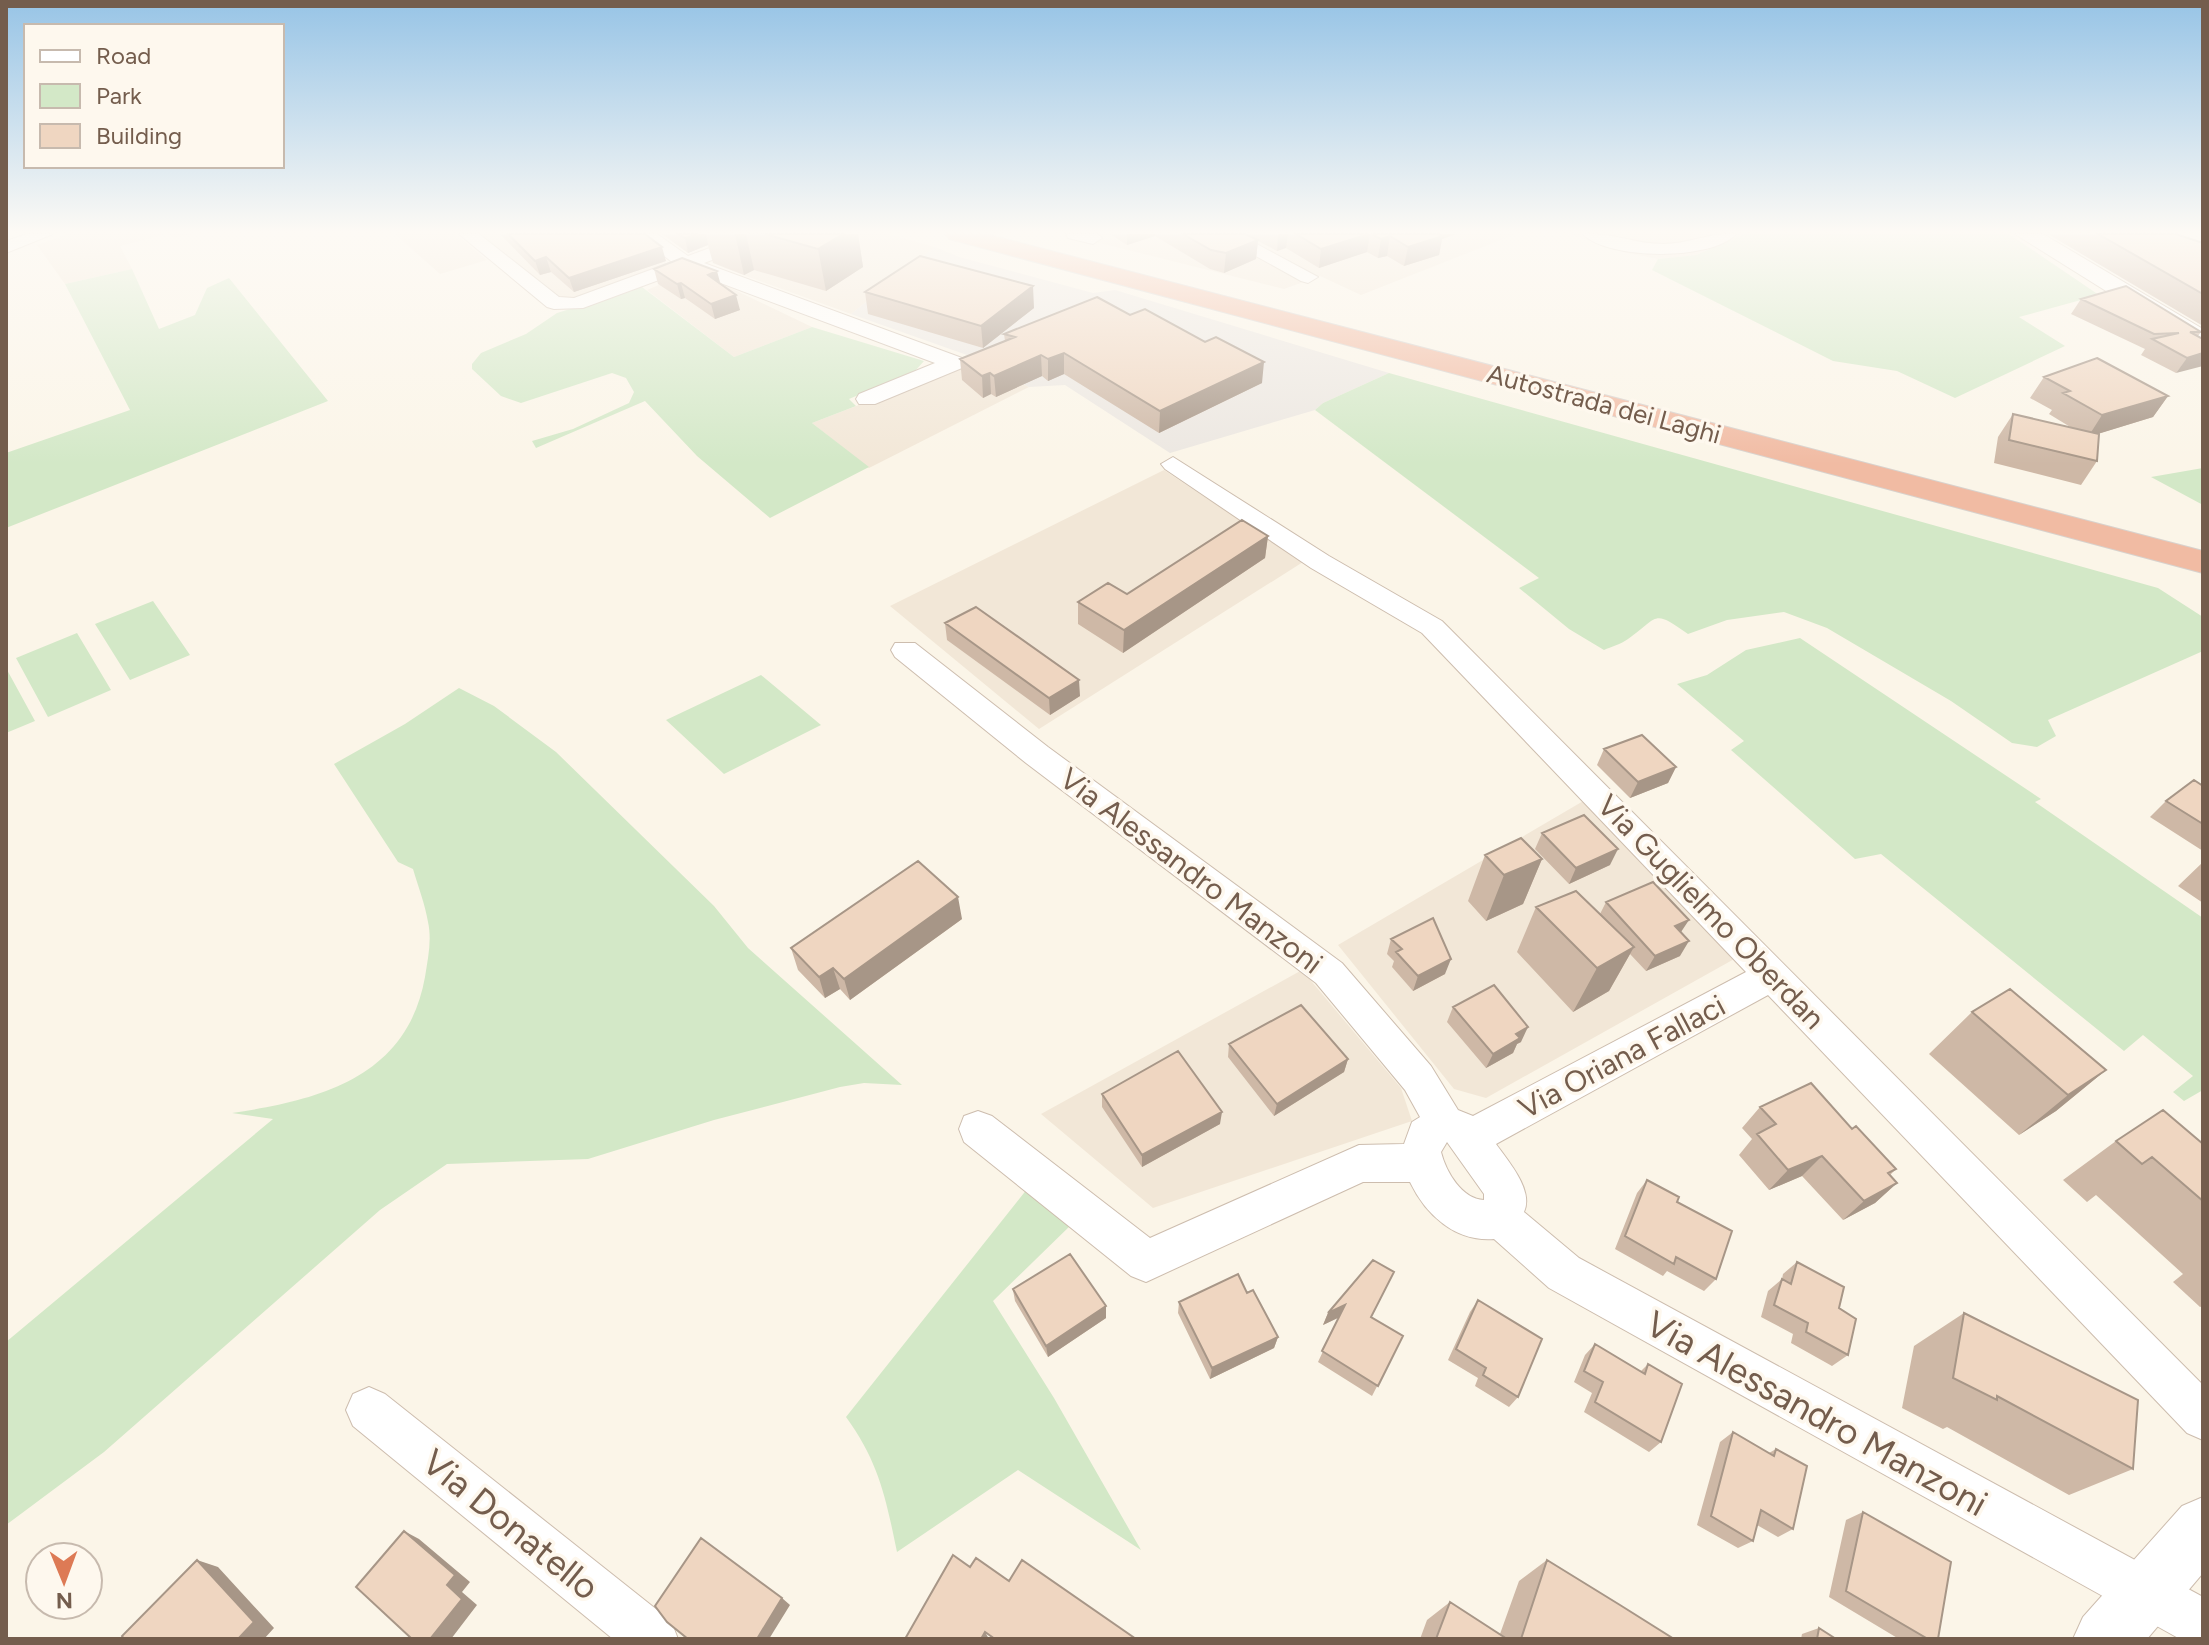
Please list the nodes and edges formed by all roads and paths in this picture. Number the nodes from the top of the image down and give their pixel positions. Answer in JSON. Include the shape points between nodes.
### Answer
{"nodes":[{"id":1,"x":814,"y":311,"type":"edge"},
{"id":2,"x":1249,"y":311,"type":"edge"},
{"id":3,"x":1315,"y":311,"type":"edge"},
{"id":4,"x":2154,"y":311,"type":"edge"},
{"id":5,"x":2203,"y":340,"type":"edge"},
{"id":6,"x":867,"y":399,"type":"dead end"},
{"id":7,"x":1173,"y":464,"type":"dead end"},
{"id":8,"x":2203,"y":540,"type":"edge"},
{"id":9,"x":2203,"y":562,"type":"edge"},
{"id":10,"x":905,"y":650,"type":"dead end"},
{"id":11,"x":1773,"y":975,"type":"junction"},
{"id":12,"x":978,"y":1129,"type":"dead end"},
{"id":13,"x":1457,"y":1131,"type":"junction"},
{"id":14,"x":1424,"y":1164,"type":"junction"},
{"id":15,"x":1499,"y":1215,"type":"junction"},
{"id":16,"x":369,"y":1410,"type":"dead end"},
{"id":17,"x":2203,"y":1417,"type":"edge"},
{"id":18,"x":2203,"y":1527,"type":"edge"},
{"id":19,"x":2148,"y":1594,"type":"junction"},
{"id":20,"x":2203,"y":1624,"type":"edge"},
{"id":21,"x":653,"y":1639,"type":"edge"},
{"id":22,"x":2105,"y":1639,"type":"edge"}],
"edges":[{"from":1,"to":6,"type":"street","via":[[954,363]]},
{"from":2,"to":9,"type":"highway","name":"Autostrada dei Laghi"},
{"from":3,"to":8,"type":"highway","name":"Autostrada dei Laghi"},
{"from":4,"to":5,"type":"street"},
{"from":7,"to":11,"type":"street","name":"Via Guglielmo Oberdan","via":[[1320,562],[1432,627]]},
{"from":10,"to":13,"type":"street","name":"Via Alessandro Manzoni","via":[[1329,973]]},
{"from":11,"to":13,"type":"street","name":"Via Oriana Fallaci"},
{"from":11,"to":17,"type":"street","name":"Via Guglielmo Oberdan"},
{"from":12,"to":14,"type":"street","via":[[1146,1261],[1359,1164]]},
{"from":13,"to":14,"type":"street","via":[[1424,1134]]},
{"from":13,"to":15,"type":"street","name":"Via Alessandro Manzoni","via":[[1506,1195],[1507,1205]]},
{"from":14,"to":15,"type":"street","via":[[1445,1201],[1462,1215],[1481,1220]]},
{"from":15,"to":19,"type":"street","name":"Via Alessandro Manzoni","via":[[1564,1273]]},
{"from":16,"to":21,"type":"street","name":"Via Donatello"},
{"from":18,"to":19,"type":"street"},
{"from":19,"to":20,"type":"street","name":"Via Alessandro Manzoni"},
{"from":19,"to":22,"type":"street"}]}
